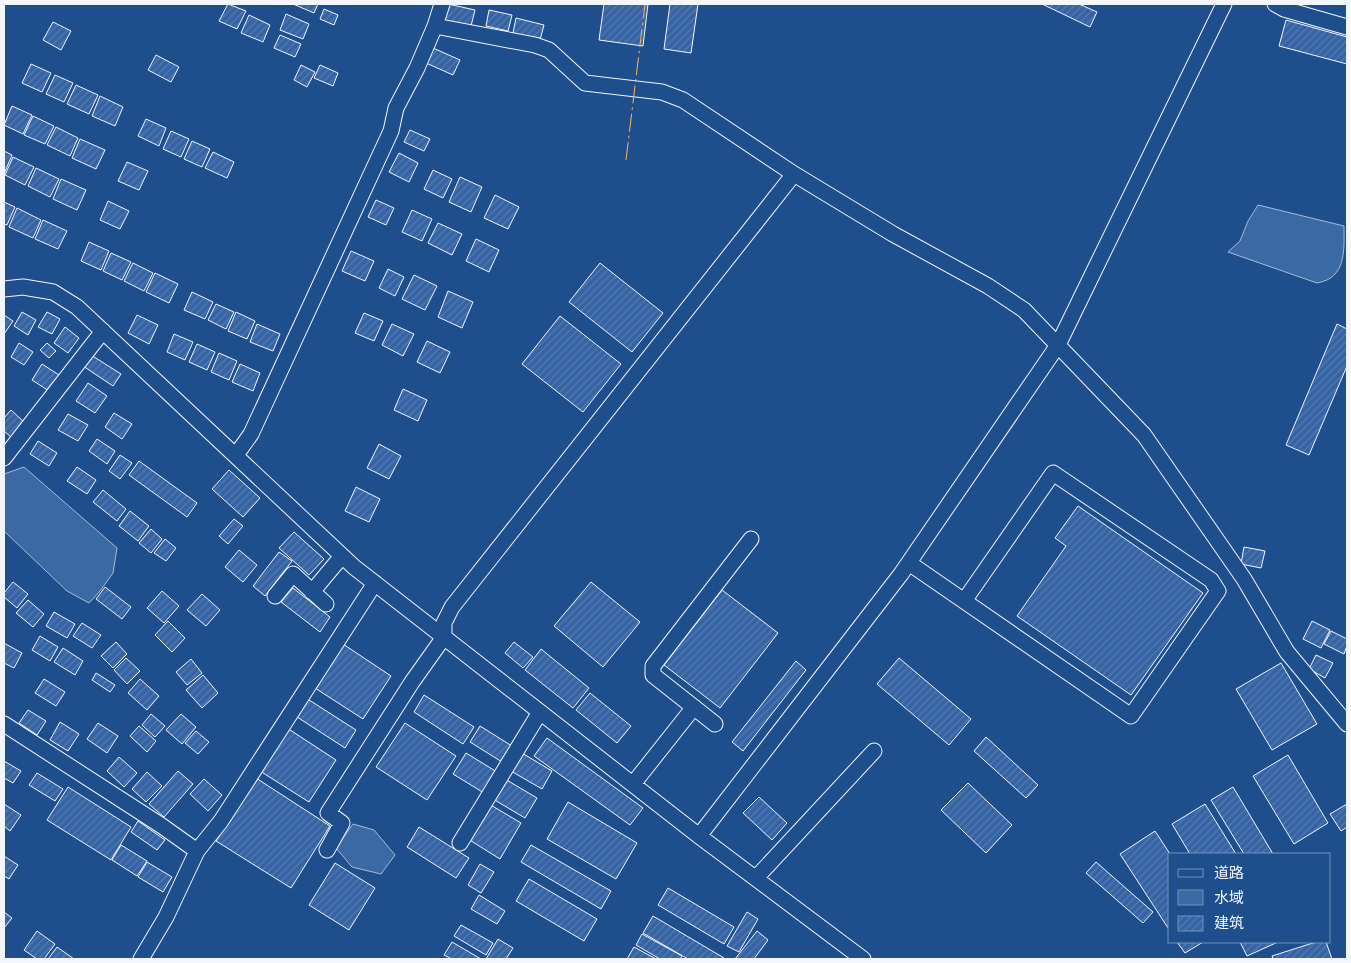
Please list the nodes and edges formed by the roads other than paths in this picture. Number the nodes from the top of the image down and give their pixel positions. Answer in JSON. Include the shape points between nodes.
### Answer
{"nodes":[{"id":1,"x":442,"y":4,"type":"edge"},
{"id":2,"x":1224,"y":4,"type":"edge"},
{"id":3,"x":1276,"y":4,"type":"edge"},
{"id":4,"x":435,"y":26,"type":"junction"},
{"id":5,"x":1347,"y":27,"type":"edge"},
{"id":6,"x":794,"y":174,"type":"junction"},
{"id":7,"x":4,"y":289,"type":"edge"},
{"id":8,"x":103,"y":331,"type":"junction"},
{"id":9,"x":1058,"y":345,"type":"junction"},
{"id":10,"x":236,"y":455,"type":"junction"},
{"id":11,"x":4,"y":458,"type":"edge"},
{"id":12,"x":751,"y":539,"type":"dead end"},
{"id":13,"x":342,"y":556,"type":"junction"},
{"id":14,"x":909,"y":564,"type":"junction"},
{"id":15,"x":375,"y":583,"type":"junction"},
{"id":16,"x":312,"y":592,"type":"junction"},
{"id":17,"x":276,"y":596,"type":"dead end"},
{"id":18,"x":964,"y":601,"type":"junction"},
{"id":19,"x":326,"y":604,"type":"dead end"},
{"id":20,"x":444,"y":637,"type":"junction"},
{"id":21,"x":694,"y":707,"type":"junction"},
{"id":22,"x":540,"y":712,"type":"junction"},
{"id":23,"x":4,"y":724,"type":"edge"},
{"id":24,"x":715,"y":724,"type":"dead end"},
{"id":25,"x":1347,"y":724,"type":"edge"},
{"id":26,"x":874,"y":751,"type":"dead end"},
{"id":27,"x":633,"y":784,"type":"junction"},
{"id":28,"x":699,"y":836,"type":"junction"},
{"id":29,"x":460,"y":843,"type":"dead end"},
{"id":30,"x":327,"y":850,"type":"dead end"},
{"id":31,"x":197,"y":851,"type":"junction"},
{"id":32,"x":756,"y":878,"type":"junction"},
{"id":33,"x":141,"y":959,"type":"edge"},
{"id":34,"x":863,"y":959,"type":"edge"}],
"edges":[{"from":1,"to":4,"type":"street"},
{"from":2,"to":9,"type":"street"},
{"from":3,"to":5,"type":"street"},
{"from":4,"to":6,"type":"street","via":[[549,50],[585,83],[662,92],[683,100]]},
{"from":4,"to":10,"type":"street","via":[[396,108],[391,130],[251,434]]},
{"from":6,"to":9,"type":"street","via":[[988,286],[1024,310]]},
{"from":6,"to":20,"type":"street","via":[[452,607],[444,623]]},
{"from":7,"to":8,"type":"street","via":[[23,287],[52,292],[77,307]]},
{"from":8,"to":10,"type":"street"},
{"from":8,"to":11,"type":"street"},
{"from":9,"to":14,"type":"street"},
{"from":9,"to":25,"type":"street","via":[[1144,436],[1244,579],[1287,652]]},
{"from":10,"to":13,"type":"street"},
{"from":12,"to":21,"type":"street","via":[[653,666],[653,674]]},
{"from":13,"to":15,"type":"street"},
{"from":13,"to":16,"type":"street"},
{"from":14,"to":18,"type":"street"},
{"from":14,"to":28,"type":"street"},
{"from":15,"to":20,"type":"street"},
{"from":15,"to":31,"type":"street","via":[[221,821]]},
{"from":16,"to":17,"type":"street","via":[[293,574]]},
{"from":16,"to":19,"type":"street"},
{"from":18,"to":18,"type":"street","via":[[1053,473],[1211,580],[1218,591],[1131,716]]},
{"from":20,"to":22,"type":"street"},
{"from":20,"to":30,"type":"street","via":[[328,814],[342,823]]},
{"from":21,"to":24,"type":"street"},
{"from":21,"to":27,"type":"street"},
{"from":22,"to":27,"type":"street"},
{"from":22,"to":29,"type":"street"},
{"from":23,"to":31,"type":"street"},
{"from":26,"to":32,"type":"street"},
{"from":27,"to":28,"type":"street"},
{"from":28,"to":32,"type":"street"},
{"from":31,"to":33,"type":"street","via":[[166,917]]},
{"from":32,"to":34,"type":"street"}]}
